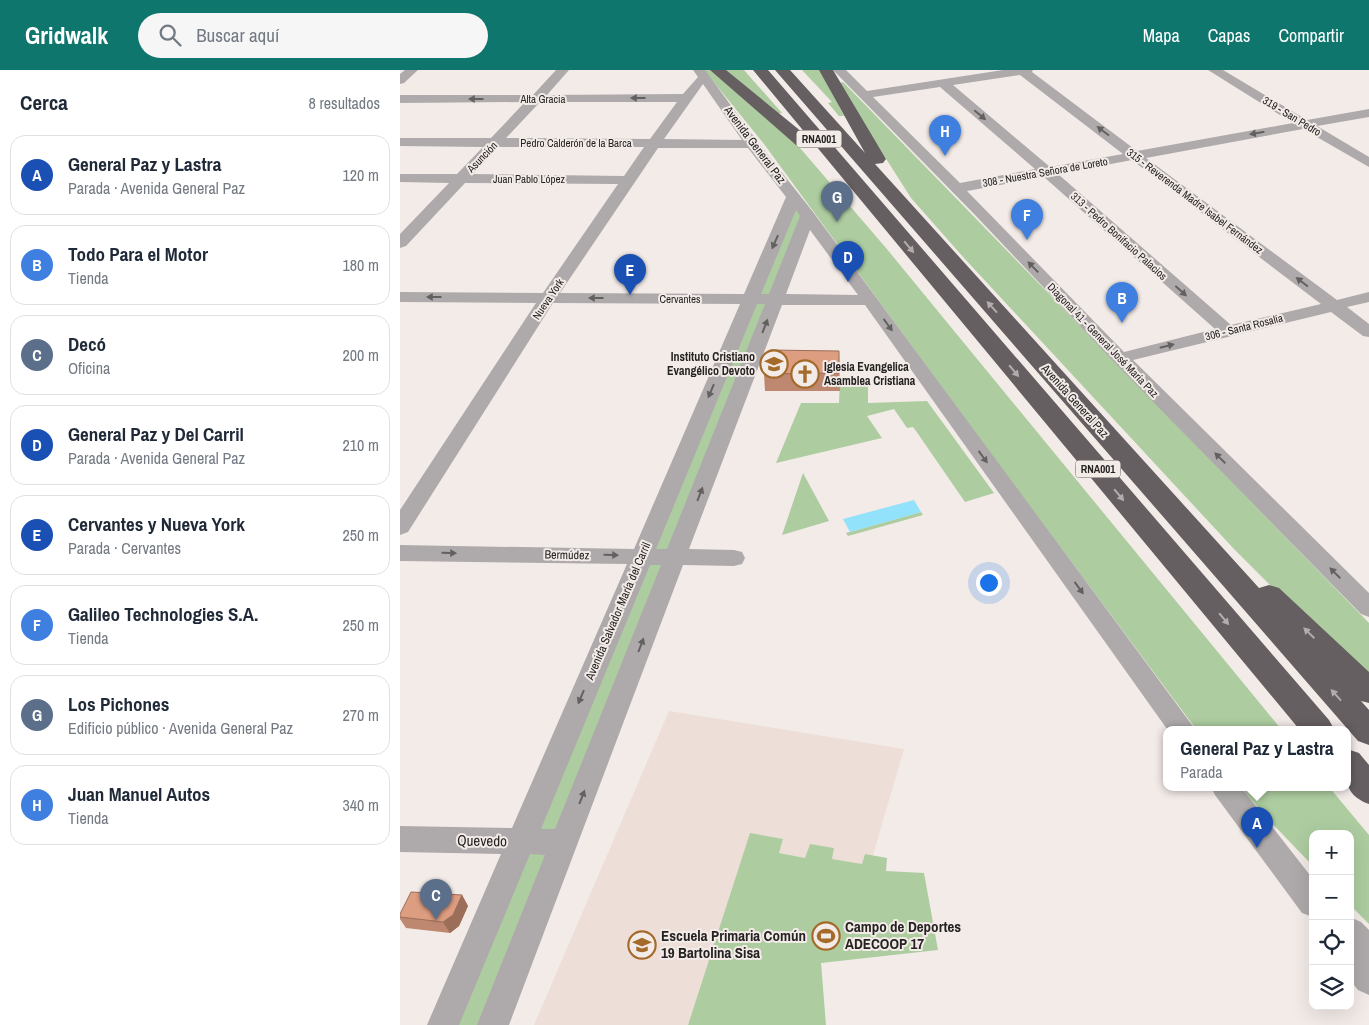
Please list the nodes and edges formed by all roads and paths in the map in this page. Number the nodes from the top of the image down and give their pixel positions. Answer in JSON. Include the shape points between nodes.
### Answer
{"nodes":[{"id":1,"x":412,"y":70,"type":"edge"},
{"id":2,"x":563,"y":70,"type":"edge"},
{"id":3,"x":760,"y":70,"type":"edge"},
{"id":4,"x":782,"y":70,"type":"edge"},
{"id":5,"x":826,"y":70,"type":"edge"},
{"id":6,"x":839,"y":70,"type":"edge"},
{"id":7,"x":1024,"y":70,"type":"edge"},
{"id":8,"x":1214,"y":70,"type":"edge"},
{"id":9,"x":707,"y":73,"type":"edge"},
{"id":10,"x":400,"y":80,"type":"edge"},
{"id":11,"x":943,"y":83,"type":"junction"},
{"id":12,"x":863,"y":95,"type":"junction"},
{"id":13,"x":687,"y":98,"type":"junction"},
{"id":14,"x":400,"y":99,"type":"edge"},
{"id":15,"x":535,"y":99,"type":"junction"},
{"id":16,"x":1369,"y":113,"type":"edge"},
{"id":17,"x":1305,"y":124,"type":"junction"},
{"id":18,"x":400,"y":142,"type":"edge"},
{"id":19,"x":495,"y":143,"type":"junction"},
{"id":20,"x":654,"y":143,"type":"junction"},
{"id":21,"x":752,"y":144,"type":"junction"},
{"id":22,"x":1136,"y":155,"type":"junction"},
{"id":23,"x":1369,"y":163,"type":"edge"},
{"id":24,"x":1047,"y":172,"type":"junction"},
{"id":25,"x":400,"y":178,"type":"edge"},
{"id":26,"x":461,"y":178,"type":"junction"},
{"id":27,"x":628,"y":180,"type":"junction"},
{"id":28,"x":957,"y":188,"type":"junction"},
{"id":29,"x":794,"y":197,"type":"junction"},
{"id":30,"x":889,"y":207,"type":"junction"},
{"id":31,"x":808,"y":215,"type":"junction"},
{"id":32,"x":408,"y":217,"type":"dead end"},
{"id":33,"x":424,"y":217,"type":"junction"},
{"id":34,"x":400,"y":244,"type":"edge"},
{"id":35,"x":400,"y":297,"type":"edge"},
{"id":36,"x":1369,"y":297,"type":"edge"},
{"id":37,"x":548,"y":298,"type":"junction"},
{"id":38,"x":750,"y":299,"type":"junction"},
{"id":39,"x":775,"y":299,"type":"junction"},
{"id":40,"x":870,"y":300,"type":"junction"},
{"id":41,"x":1333,"y":306,"type":"junction"},
{"id":42,"x":1227,"y":331,"type":"junction"},
{"id":43,"x":1369,"y":332,"type":"edge"},
{"id":44,"x":1120,"y":358,"type":"junction"},
{"id":45,"x":1164,"y":500,"type":"junction"},
{"id":46,"x":400,"y":527,"type":"edge"},
{"id":47,"x":400,"y":553,"type":"edge"},
{"id":48,"x":641,"y":556,"type":"junction"},
{"id":49,"x":675,"y":557,"type":"junction"},
{"id":50,"x":734,"y":558,"type":"dead end"},
{"id":51,"x":1369,"y":608,"type":"edge"},
{"id":52,"x":1369,"y":691,"type":"edge"},
{"id":53,"x":1180,"y":726,"type":"edge"},
{"id":54,"x":1316,"y":726,"type":"edge"},
{"id":55,"x":1369,"y":732,"type":"edge"},
{"id":56,"x":1351,"y":769,"type":"edge"},
{"id":57,"x":1369,"y":789,"type":"edge"},
{"id":58,"x":1227,"y":791,"type":"edge"},
{"id":59,"x":400,"y":839,"type":"edge"},
{"id":60,"x":520,"y":841,"type":"junction"},
{"id":61,"x":564,"y":842,"type":"junction"},
{"id":62,"x":1303,"y":885,"type":"edge"},
{"id":63,"x":1354,"y":936,"type":"edge"},
{"id":64,"x":1369,"y":951,"type":"edge"},
{"id":65,"x":1354,"y":959,"type":"edge"},
{"id":66,"x":1369,"y":979,"type":"edge"},
{"id":67,"x":443,"y":1025,"type":"edge"},
{"id":68,"x":493,"y":1025,"type":"edge"}],
"edges":[{"from":1,"to":10,"type":"street"},
{"from":2,"to":15,"type":"street","name":"Asunción"},
{"from":3,"to":30,"type":"highway","name":"Avenida General Paz","number":"RNA001"},
{"from":4,"to":30,"type":"highway","name":"Avenida General Paz","number":"RNA001"},
{"from":5,"to":30,"type":"highway"},
{"from":6,"to":12,"type":"street","name":"Diagonal 41 - General José María Paz"},
{"from":7,"to":11,"type":"street"},
{"from":22,"to":7,"type":"street","name":"315 - Reverenda Madre Isabel Fernández","one_way":true},
{"from":8,"to":17,"type":"street","name":"319 - San Pedro"},
{"from":9,"to":13,"type":"street","name":"Nueva York"},
{"from":9,"to":21,"type":"street","name":"Avenida General Paz"},
{"from":9,"to":30,"type":"highway","via":[[792,131],[822,162]]},
{"from":11,"to":12,"type":"street"},
{"from":11,"to":24,"type":"street","name":"313 - Pedro Bonifacio Palacios","one_way":true},
{"from":12,"to":28,"type":"street","name":"Diagonal 41 - General José María Paz"},
{"from":13,"to":15,"type":"street","name":"Alta Gracia","one_way":true},
{"from":13,"to":20,"type":"street","name":"Nueva York"},
{"from":15,"to":14,"type":"street","name":"Alta Gracia","one_way":true},
{"from":15,"to":19,"type":"street","name":"Asunción"},
{"from":16,"to":17,"type":"street","name":"308 - Nuestra Señora de Loreto"},
{"from":17,"to":22,"type":"street","name":"308 - Nuestra Señora de Loreto","one_way":true},
{"from":17,"to":23,"type":"street","name":"319 - San Pedro"},
{"from":18,"to":19,"type":"street","name":"Pedro Calderón de la Barca"},
{"from":19,"to":20,"type":"street","name":"Pedro Calderón de la Barca"},
{"from":19,"to":26,"type":"street","name":"Asunción"},
{"from":20,"to":21,"type":"street","name":"Pedro Calderón de la Barca"},
{"from":20,"to":27,"type":"street","name":"Nueva York"},
{"from":21,"to":29,"type":"street","name":"Avenida General Paz"},
{"from":22,"to":24,"type":"street","name":"308 - Nuestra Señora de Loreto"},
{"from":41,"to":22,"type":"street","name":"315 - Reverenda Madre Isabel Fernández","one_way":true},
{"from":24,"to":28,"type":"street","name":"308 - Nuestra Señora de Loreto"},
{"from":24,"to":42,"type":"street","name":"313 - Pedro Bonifacio Palacios","one_way":true},
{"from":25,"to":26,"type":"street","name":"Juan Pablo López"},
{"from":26,"to":27,"type":"street","name":"Juan Pablo López"},
{"from":26,"to":33,"type":"street","name":"Asunción"},
{"from":27,"to":37,"type":"street","name":"Nueva York"},
{"from":44,"to":28,"type":"street","name":"Diagonal 41 - General José María Paz","one_way":true},
{"from":29,"to":31,"type":"street","name":"Avenida General Paz"},
{"from":29,"to":38,"type":"street","name":"Avenida Salvador María del Carril","one_way":true},
{"from":45,"to":30,"type":"highway","name":"Avenida General Paz","number":"RNA001","one_way":true},
{"from":30,"to":54,"type":"highway","name":"Avenida General Paz","number":"RNA001","one_way":true},
{"from":31,"to":39,"type":"street"},
{"from":31,"to":40,"type":"street","name":"Avenida General Paz"},
{"from":32,"to":33,"type":"street"},
{"from":33,"to":34,"type":"street","name":"Asunción"},
{"from":37,"to":35,"type":"street","name":"Cervantes","one_way":true},
{"from":36,"to":41,"type":"street","name":"306 - Santa Rosalía"},
{"from":38,"to":37,"type":"street","name":"Cervantes","one_way":true},
{"from":37,"to":46,"type":"street","name":"Nueva York"},
{"from":38,"to":39,"type":"street","name":"Cervantes"},
{"from":38,"to":48,"type":"street","name":"Avenida Salvador María del Carril","one_way":true},
{"from":39,"to":40,"type":"street","name":"Cervantes"},
{"from":49,"to":39,"type":"street","one_way":true},
{"from":40,"to":53,"type":"street","name":"Avenida General Paz","one_way":true},
{"from":41,"to":42,"type":"street","name":"306 - Santa Rosalía"},
{"from":41,"to":43,"type":"street","name":"315 - Reverenda Madre Isabel Fernández"},
{"from":44,"to":42,"type":"street","name":"306 - Santa Rosalía","one_way":true},
{"from":51,"to":44,"type":"street","name":"Diagonal 41 - General José María Paz","one_way":true},
{"from":52,"to":45,"type":"highway","one_way":true},
{"from":55,"to":45,"type":"highway","name":"Avenida General Paz","number":"RNA001","one_way":true},
{"from":47,"to":48,"type":"street","name":"Bermúdez","one_way":true},
{"from":48,"to":49,"type":"street","name":"Bermúdez"},
{"from":48,"to":60,"type":"street","name":"Avenida Salvador María del Carril","one_way":true},
{"from":49,"to":50,"type":"street","name":"Bermúdez"},
{"from":61,"to":49,"type":"street","one_way":true},
{"from":56,"to":57,"type":"highway"},
{"from":58,"to":62,"type":"street"},
{"from":59,"to":60,"type":"street","name":"Quevedo"},
{"from":60,"to":61,"type":"street","name":"Quevedo"},
{"from":60,"to":67,"type":"street","name":"Avenida Salvador María del Carril"},
{"from":61,"to":68,"type":"street"},
{"from":63,"to":64,"type":"street"},
{"from":65,"to":66,"type":"street"}]}
